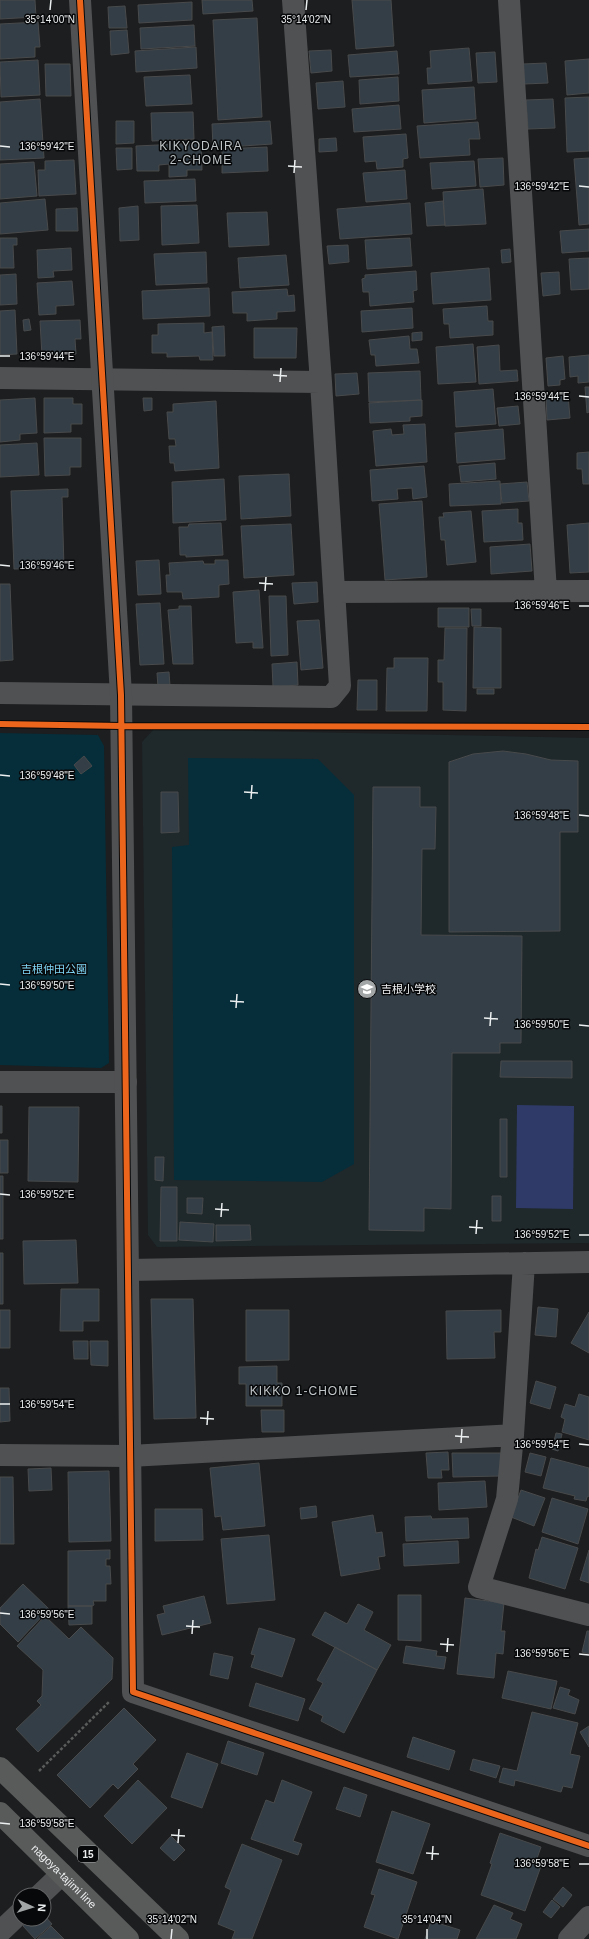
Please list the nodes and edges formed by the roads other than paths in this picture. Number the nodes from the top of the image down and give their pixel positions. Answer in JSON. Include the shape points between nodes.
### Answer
{"nodes":[{"id":1,"x":80,"y":0,"type":"edge"},
{"id":2,"x":293,"y":0,"type":"edge"},
{"id":3,"x":508,"y":0,"type":"edge"},
{"id":4,"x":0,"y":378,"type":"edge"},
{"id":5,"x":102,"y":378,"type":"junction"},
{"id":6,"x":321,"y":382,"type":"junction"},
{"id":7,"x":334,"y":592,"type":"junction"},
{"id":8,"x":546,"y":592,"type":"junction"},
{"id":9,"x":589,"y":592,"type":"edge"},
{"id":10,"x":0,"y":693,"type":"edge"},
{"id":11,"x":121,"y":696,"type":"junction"},
{"id":12,"x":0,"y":1082,"type":"edge"},
{"id":13,"x":126,"y":1082,"type":"junction"},
{"id":14,"x":589,"y":1262,"type":"edge"},
{"id":15,"x":524,"y":1263,"type":"junction"},
{"id":16,"x":128,"y":1270,"type":"junction"},
{"id":17,"x":514,"y":1435,"type":"junction"},
{"id":18,"x":0,"y":1455,"type":"edge"},
{"id":19,"x":130,"y":1456,"type":"junction"},
{"id":20,"x":589,"y":1615,"type":"edge"},
{"id":21,"x":0,"y":1768,"type":"edge"},
{"id":22,"x":0,"y":1813,"type":"edge"},
{"id":23,"x":589,"y":1846,"type":"edge"},
{"id":24,"x":62,"y":1874,"type":"junction"},
{"id":25,"x":48,"y":1887,"type":"edge"},
{"id":26,"x":589,"y":1917,"type":"edge"},
{"id":27,"x":12,"y":1921,"type":"edge"},
{"id":28,"x":0,"y":1932,"type":"edge"},
{"id":29,"x":128,"y":1939,"type":"edge"},
{"id":30,"x":178,"y":1939,"type":"edge"},
{"id":31,"x":570,"y":1939,"type":"edge"}],
"edges":[{"from":1,"to":5,"type":"street"},
{"from":2,"to":6,"type":"street"},
{"from":3,"to":8,"type":"street"},
{"from":4,"to":5,"type":"street"},
{"from":5,"to":6,"type":"street"},
{"from":5,"to":11,"type":"street"},
{"from":6,"to":7,"type":"street"},
{"from":7,"to":8,"type":"street"},
{"from":7,"to":11,"type":"street","via":[[340,686],[330,697]]},
{"from":8,"to":9,"type":"street"},
{"from":10,"to":11,"type":"street"},
{"from":11,"to":13,"type":"street"},
{"from":12,"to":13,"type":"street"},
{"from":13,"to":16,"type":"street"},
{"from":14,"to":15,"type":"street"},
{"from":15,"to":16,"type":"street"},
{"from":15,"to":17,"type":"street"},
{"from":16,"to":19,"type":"street"},
{"from":17,"to":19,"type":"street"},
{"from":17,"to":20,"type":"street","via":[[507,1499],[479,1587]]},
{"from":18,"to":19,"type":"street"},
{"from":19,"to":23,"type":"street","via":[[133,1692]]},
{"from":21,"to":30,"type":"main road","number":"15"},
{"from":22,"to":24,"type":"main road","name":"nagoya-tajimi line"},
{"from":24,"to":25,"type":"street"},
{"from":24,"to":29,"type":"main road","name":"nagoya-tajimi line"},
{"from":26,"to":31,"type":"street"},
{"from":27,"to":28,"type":"street"}]}
